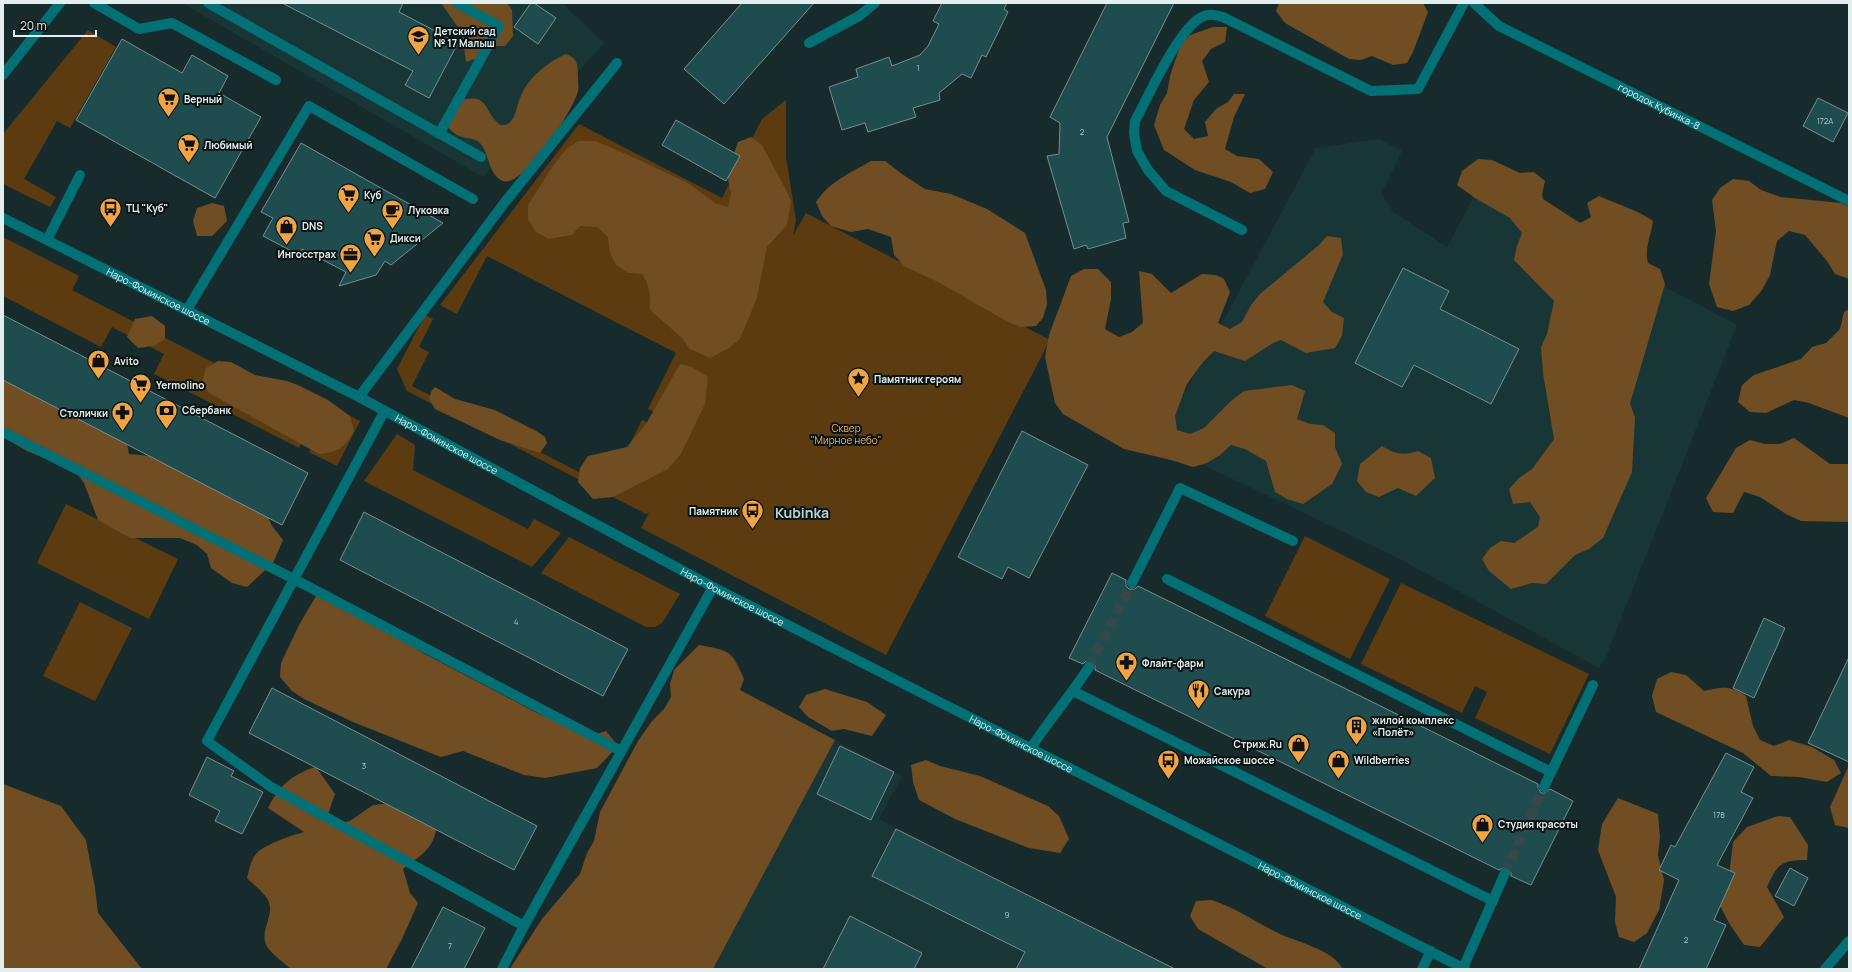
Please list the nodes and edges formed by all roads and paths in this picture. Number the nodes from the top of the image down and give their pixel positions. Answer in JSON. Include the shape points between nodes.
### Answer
{"nodes":[{"id":1,"x":60,"y":3,"type":"edge"},
{"id":2,"x":94,"y":3,"type":"edge"},
{"id":3,"x":208,"y":3,"type":"edge"},
{"id":4,"x":457,"y":3,"type":"edge"},
{"id":5,"x":875,"y":3,"type":"edge"},
{"id":6,"x":1464,"y":3,"type":"edge"},
{"id":7,"x":1474,"y":3,"type":"edge"},
{"id":8,"x":809,"y":43,"type":"dead end"},
{"id":9,"x":617,"y":63,"type":"dead end"},
{"id":10,"x":3,"y":76,"type":"edge"},
{"id":11,"x":276,"y":80,"type":"dead end"},
{"id":12,"x":439,"y":134,"type":"junction"},
{"id":13,"x":481,"y":157,"type":"dead end"},
{"id":14,"x":80,"y":175,"type":"dead end"},
{"id":15,"x":473,"y":199,"type":"dead end"},
{"id":16,"x":1849,"y":201,"type":"edge"},
{"id":17,"x":3,"y":218,"type":"edge"},
{"id":18,"x":1242,"y":230,"type":"dead end"},
{"id":19,"x":47,"y":240,"type":"junction"},
{"id":20,"x":187,"y":310,"type":"junction"},
{"id":21,"x":359,"y":397,"type":"junction"},
{"id":22,"x":384,"y":412,"type":"junction"},
{"id":23,"x":3,"y":432,"type":"edge"},
{"id":24,"x":1293,"y":541,"type":"dead end"},
{"id":25,"x":294,"y":579,"type":"junction"},
{"id":26,"x":1167,"y":579,"type":"dead end"},
{"id":27,"x":1132,"y":583,"type":"tunnel mouth"},
{"id":28,"x":712,"y":587,"type":"junction"},
{"id":29,"x":1089,"y":667,"type":"tunnel mouth"},
{"id":30,"x":1593,"y":685,"type":"dead end"},
{"id":31,"x":1073,"y":691,"type":"junction"},
{"id":32,"x":1031,"y":748,"type":"junction"},
{"id":33,"x":621,"y":751,"type":"junction"},
{"id":34,"x":1551,"y":772,"type":"junction"},
{"id":35,"x":1544,"y":787,"type":"tunnel mouth"},
{"id":36,"x":1505,"y":873,"type":"tunnel mouth"},
{"id":37,"x":1493,"y":901,"type":"junction"},
{"id":38,"x":524,"y":926,"type":"junction"},
{"id":39,"x":1849,"y":941,"type":"edge"},
{"id":40,"x":1431,"y":952,"type":"junction"},
{"id":41,"x":502,"y":969,"type":"edge"},
{"id":42,"x":1422,"y":969,"type":"edge"},
{"id":43,"x":1464,"y":969,"type":"edge"},
{"id":44,"x":1825,"y":969,"type":"edge"}],
"edges":[{"from":1,"to":10,"type":"street"},
{"from":2,"to":11,"type":"street","via":[[139,29],[172,23]]},
{"from":3,"to":12,"type":"street"},
{"from":4,"to":12,"type":"street","via":[[499,26]]},
{"from":5,"to":8,"type":"street","via":[[859,16]]},
{"from":6,"to":18,"type":"street","via":[[1418,89],[1371,91],[1223,17],[1211,14],[1200,17],[1190,27],[1176,44],[1135,121],[1137,151],[1148,170],[1166,191]]},
{"from":7,"to":16,"type":"street","name":"городок Кубинка-8","via":[[1499,26]]},
{"from":9,"to":21,"type":"street","via":[[505,202]]},
{"from":12,"to":13,"type":"street"},
{"from":14,"to":19,"type":"street"},
{"from":15,"to":20,"type":"street","via":[[309,106]]},
{"from":17,"to":19,"type":"street","name":"Наро-Фоминское шоссе"},
{"from":19,"to":20,"type":"street","name":"Наро-Фоминское шоссе"},
{"from":20,"to":21,"type":"street","name":"Наро-Фоминское шоссе"},
{"from":21,"to":22,"type":"street","name":"Наро-Фоминское шоссе"},
{"from":22,"to":25,"type":"street"},
{"from":22,"to":28,"type":"street","name":"Наро-Фоминское шоссе"},
{"from":23,"to":25,"type":"street"},
{"from":24,"to":27,"type":"street","via":[[1180,488]]},
{"from":25,"to":33,"type":"street"},
{"from":25,"to":38,"type":"street","via":[[207,741],[271,787]]},
{"from":26,"to":34,"type":"street"},
{"from":28,"to":32,"type":"street","name":"Наро-Фоминское шоссе"},
{"from":28,"to":33,"type":"street"},
{"from":29,"to":31,"type":"street"},
{"from":30,"to":34,"type":"street"},
{"from":31,"to":32,"type":"street","via":[[1047,722]]},
{"from":31,"to":37,"type":"street"},
{"from":32,"to":40,"type":"street","name":"Наро-Фоминское шоссе"},
{"from":33,"to":38,"type":"street"},
{"from":34,"to":35,"type":"street"},
{"from":36,"to":37,"type":"street"},
{"from":37,"to":43,"type":"street"},
{"from":38,"to":41,"type":"street"},
{"from":39,"to":44,"type":"street"},
{"from":40,"to":42,"type":"street"},
{"from":40,"to":43,"type":"street","name":"Наро-Фоминское шоссе"}]}
